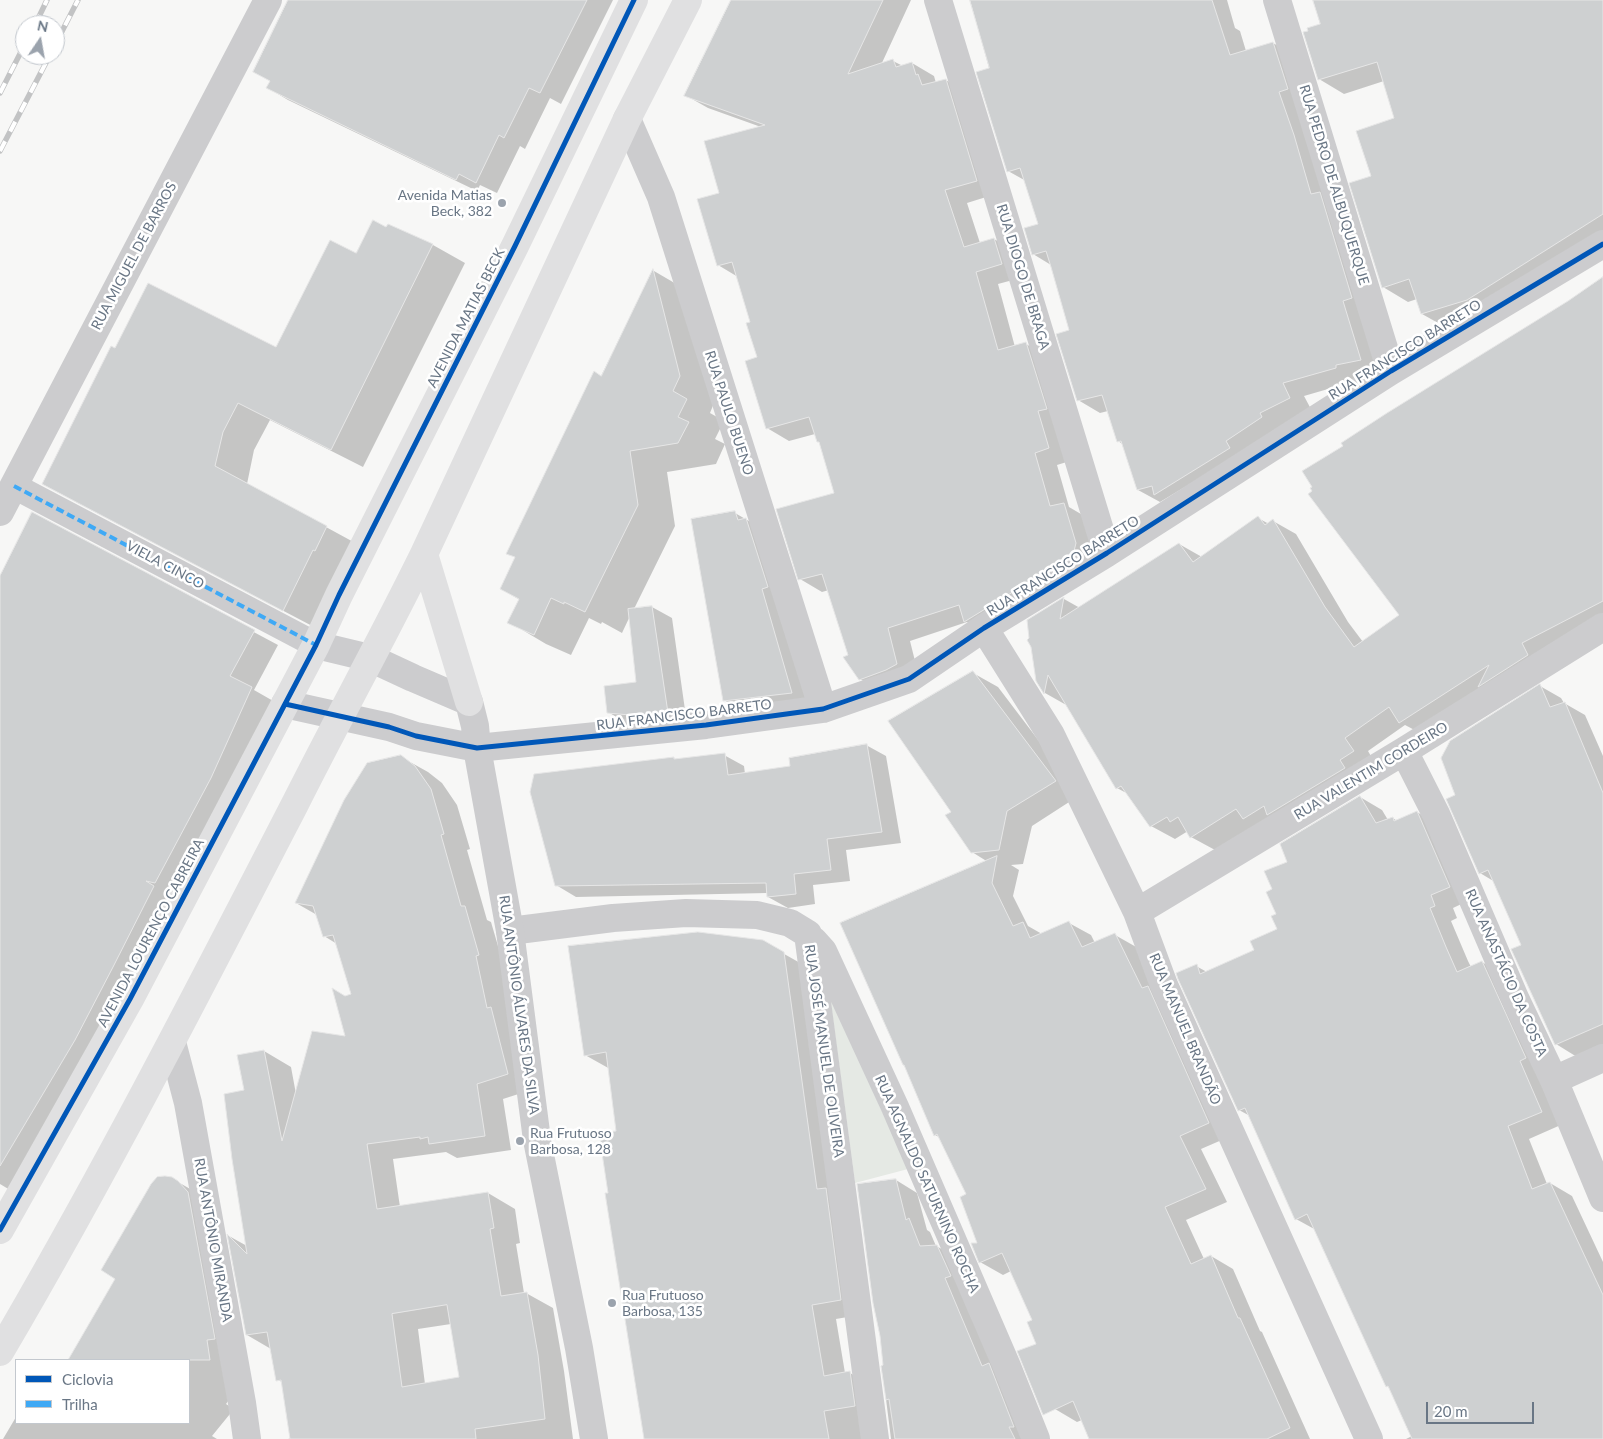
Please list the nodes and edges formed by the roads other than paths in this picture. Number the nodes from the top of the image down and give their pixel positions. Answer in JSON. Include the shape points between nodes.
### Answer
{"nodes":[{"id":1,"x":268,"y":0,"type":"edge"},
{"id":2,"x":634,"y":0,"type":"edge"},
{"id":3,"x":688,"y":0,"type":"edge"},
{"id":4,"x":938,"y":0,"type":"edge"},
{"id":5,"x":1277,"y":0,"type":"edge"},
{"id":6,"x":627,"y":119,"type":"junction"},
{"id":7,"x":1603,"y":244,"type":"edge"},
{"id":8,"x":1391,"y":371,"type":"junction"},
{"id":9,"x":14,"y":486,"type":"junction"},
{"id":10,"x":0,"y":512,"type":"edge"},
{"id":11,"x":1107,"y":553,"type":"junction"},
{"id":12,"x":424,"y":554,"type":"junction"},
{"id":13,"x":1603,"y":627,"type":"edge"},
{"id":14,"x":984,"y":628,"type":"junction"},
{"id":15,"x":316,"y":645,"type":"junction"},
{"id":16,"x":370,"y":658,"type":"junction"},
{"id":17,"x":469,"y":702,"type":"junction"},
{"id":18,"x":285,"y":704,"type":"junction"},
{"id":19,"x":823,"y":710,"type":"junction"},
{"id":20,"x":340,"y":715,"type":"junction"},
{"id":21,"x":477,"y":748,"type":"junction"},
{"id":22,"x":1404,"y":751,"type":"junction"},
{"id":23,"x":1137,"y":912,"type":"junction"},
{"id":24,"x":510,"y":931,"type":"junction"},
{"id":25,"x":808,"y":934,"type":"junction"},
{"id":26,"x":172,"y":1042,"type":"junction"},
{"id":27,"x":1603,"y":1058,"type":"edge"},
{"id":28,"x":1554,"y":1080,"type":"junction"},
{"id":29,"x":1603,"y":1198,"type":"edge"},
{"id":30,"x":0,"y":1230,"type":"edge"},
{"id":31,"x":0,"y":1352,"type":"edge"},
{"id":32,"x":246,"y":1439,"type":"edge"},
{"id":33,"x":594,"y":1439,"type":"edge"},
{"id":34,"x":875,"y":1439,"type":"edge"},
{"id":35,"x":1036,"y":1439,"type":"edge"},
{"id":36,"x":1369,"y":1439,"type":"edge"}],
"edges":[{"from":1,"to":9,"type":"street","name":"RUA MIGUEL DE BARROS"},
{"from":2,"to":15,"type":"main road","name":"AVENIDA MATIAS BECK"},
{"from":3,"to":6,"type":"main road"},
{"from":4,"to":11,"type":"street","name":"RUA DIOGO DE BRAGA"},
{"from":5,"to":8,"type":"street","name":"RUA PEDRO DE ALBUQUERQUE"},
{"from":6,"to":12,"type":"main road"},
{"from":6,"to":19,"type":"street","name":"RUA PAULO BUENO","via":[[660,197]]},
{"from":7,"to":8,"type":"street","name":"RUA FRANCISCO BARRETO"},
{"from":8,"to":11,"type":"street","name":"RUA FRANCISCO BARRETO"},
{"from":9,"to":10,"type":"street","name":"RUA MIGUEL DE BARROS"},
{"from":9,"to":15,"type":"street","name":"VIELA CINCO"},
{"from":11,"to":14,"type":"street","name":"RUA FRANCISCO BARRETO"},
{"from":12,"to":16,"type":"main road"},
{"from":12,"to":17,"type":"main road"},
{"from":13,"to":22,"type":"street","name":"RUA VALENTIM CORDEIRO"},
{"from":14,"to":19,"type":"street","name":"RUA FRANCISCO BARRETO","via":[[908,679]]},
{"from":14,"to":23,"type":"street","name":"RUA MANUEL BRANDÃO","via":[[1051,735]]},
{"from":15,"to":16,"type":"street"},
{"from":15,"to":18,"type":"main road","name":"AVENIDA LOURENÇO CABREIRA"},
{"from":16,"to":17,"type":"street"},
{"from":16,"to":20,"type":"main road"},
{"from":17,"to":21,"type":"street","name":"RUA ANTÔNIO ÁLVARES DA SILVA"},
{"from":18,"to":20,"type":"street"},
{"from":18,"to":30,"type":"main road","name":"AVENIDA LOURENÇO CABREIRA","via":[[130,1000]]},
{"from":19,"to":21,"type":"street","name":"RUA FRANCISCO BARRETO"},
{"from":20,"to":21,"type":"street","via":[[416,736]]},
{"from":20,"to":26,"type":"main road"},
{"from":21,"to":24,"type":"street","name":"RUA ANTÔNIO ÁLVARES DA SILVA"},
{"from":22,"to":23,"type":"street","name":"RUA VALENTIM CORDEIRO"},
{"from":22,"to":28,"type":"street","name":"RUA ANASTÁCIO DA COSTA","via":[[1436,814],[1514,998]]},
{"from":23,"to":36,"type":"street","name":"RUA MANUEL BRANDÃO","via":[[1168,994]]},
{"from":24,"to":25,"type":"street","name":"RUA JOSÉ MANUEL DE OLIVEIRA","via":[[686,913],[757,915],[790,923]]},
{"from":24,"to":33,"type":"street","name":"RUA ANTÔNIO ÁLVARES DA SILVA","via":[[537,1140]]},
{"from":25,"to":34,"type":"street","name":"RUA JOSÉ MANUEL DE OLIVEIRA"},
{"from":25,"to":35,"type":"street","name":"RUA AGNALDO SATURNINO ROCHA","via":[[823,951],[868,1049]]},
{"from":26,"to":31,"type":"main road","via":[[54,1260]]},
{"from":26,"to":32,"type":"street","name":"RUA ANTÔNIO MIRANDA","via":[[188,1103]]},
{"from":27,"to":28,"type":"street"},
{"from":28,"to":29,"type":"street","name":"RUA ANASTÁCIO DA COSTA"}]}
